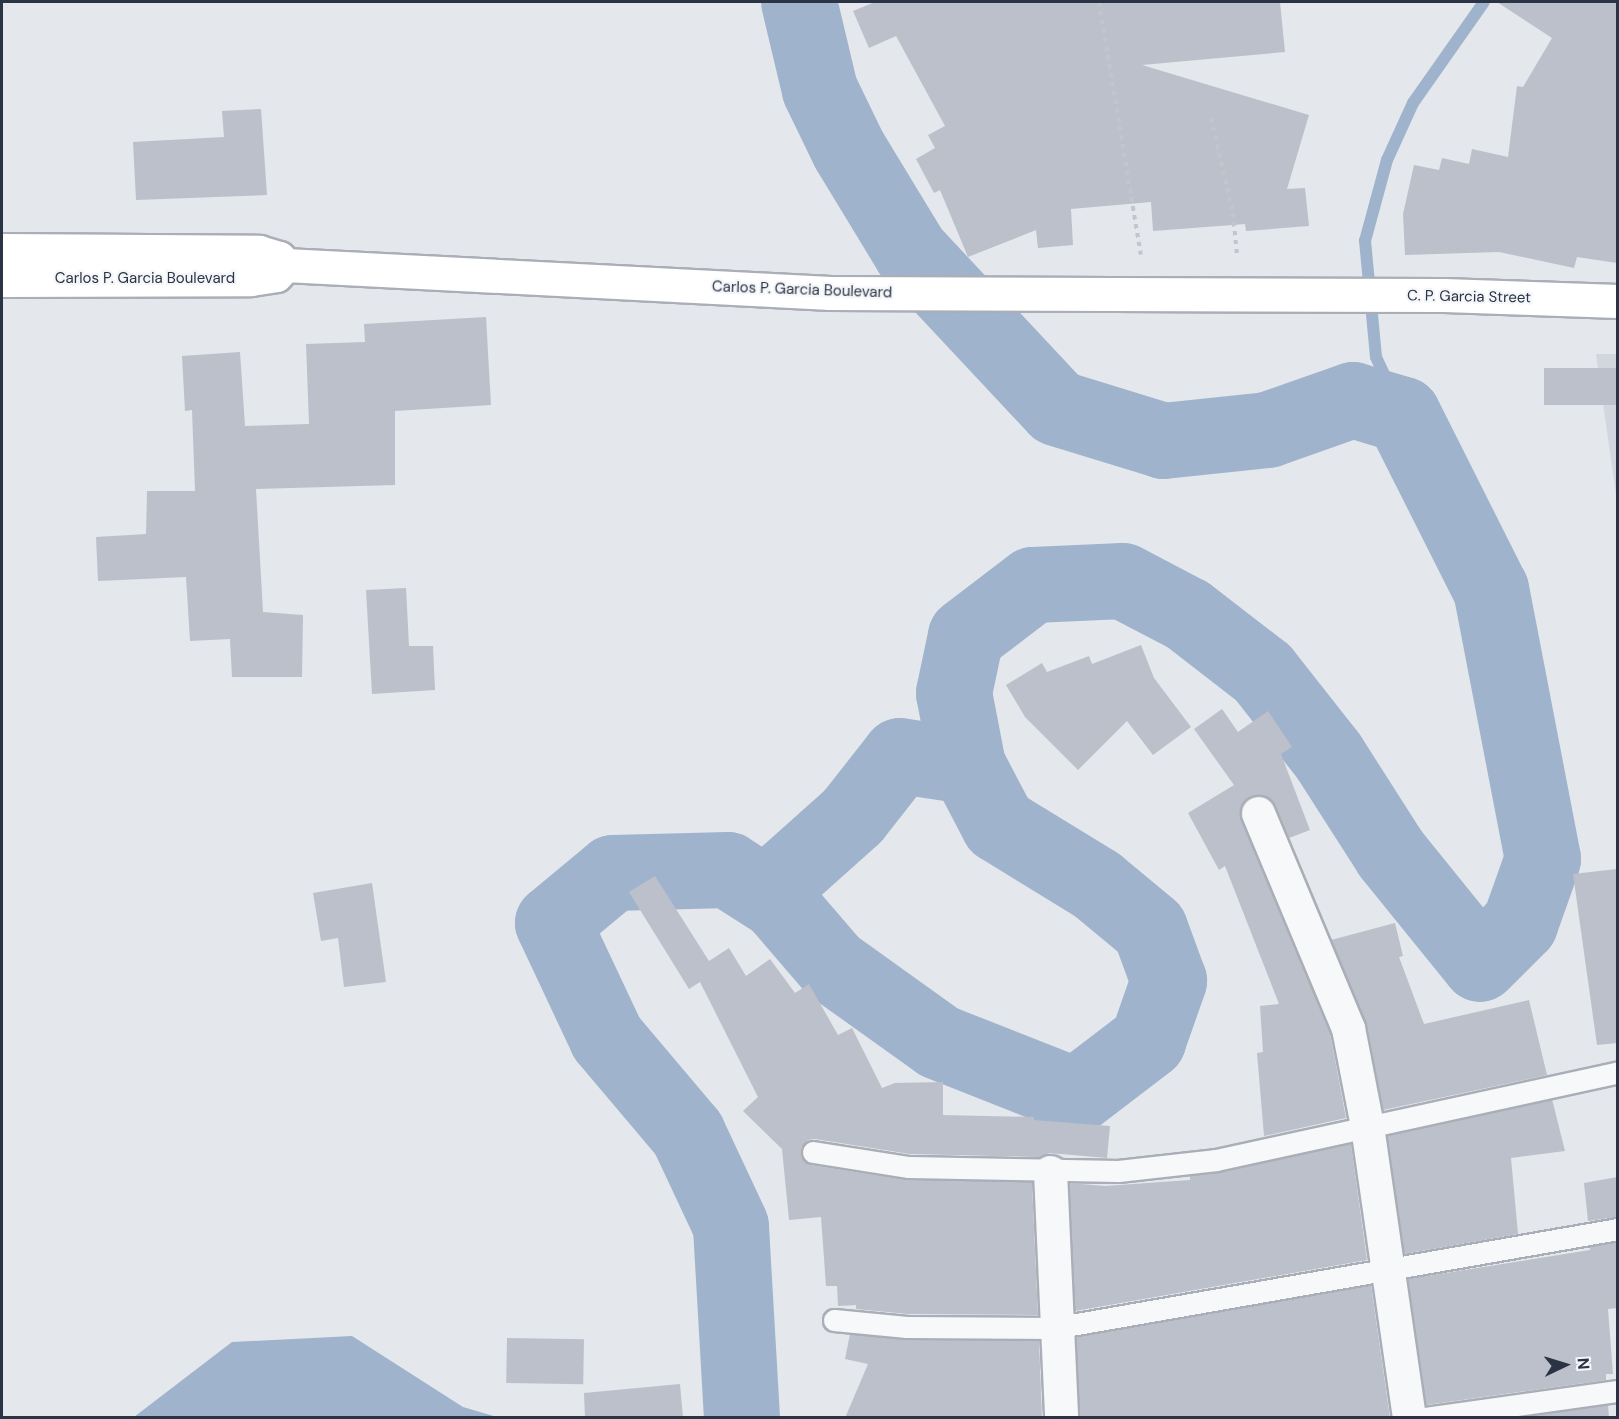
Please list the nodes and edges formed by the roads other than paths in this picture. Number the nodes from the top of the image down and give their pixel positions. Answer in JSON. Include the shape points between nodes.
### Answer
{"nodes":[{"id":1,"x":2,"y":250,"type":"edge"},
{"id":2,"x":161,"y":265,"type":"junction"},
{"id":3,"x":2,"y":280,"type":"edge"},
{"id":4,"x":1321,"y":295,"type":"joint"},
{"id":5,"x":1617,"y":301,"type":"edge"},
{"id":6,"x":1258,"y":813,"type":"dead end"},
{"id":7,"x":1617,"y":1072,"type":"edge"},
{"id":8,"x":1367,"y":1126,"type":"junction"},
{"id":9,"x":813,"y":1152,"type":"dead end"},
{"id":10,"x":1050,"y":1172,"type":"junction"},
{"id":11,"x":1617,"y":1229,"type":"edge"},
{"id":12,"x":1389,"y":1271,"type":"junction"},
{"id":13,"x":834,"y":1320,"type":"dead end"},
{"id":14,"x":1054,"y":1328,"type":"junction"},
{"id":15,"x":1617,"y":1391,"type":"edge"},
{"id":16,"x":1061,"y":1418,"type":"edge"},
{"id":17,"x":1409,"y":1418,"type":"edge"},
{"id":18,"x":1425,"y":1418,"type":"edge"}],
"edges":[{"from":1,"to":2,"type":"main road","name":"Carlos P. Garcia Boulevard"},
{"from":2,"to":3,"type":"main road","name":"Carlos P. Garcia Boulevard"},
{"from":2,"to":4,"type":"main road","name":"Carlos P. Garcia Boulevard","via":[[251,279],[276,275],[285,265],[830,292]]},
{"from":4,"to":5,"type":"main road","name":"C. P. Garcia Street"},
{"from":6,"to":8,"type":"street","via":[[1348,1028]]},
{"from":7,"to":8,"type":"lane"},
{"from":8,"to":10,"type":"lane","via":[[1216,1160],[1118,1171]]},
{"from":8,"to":12,"type":"street"},
{"from":9,"to":10,"type":"lane","via":[[909,1167]]},
{"from":10,"to":14,"type":"street"},
{"from":11,"to":12,"type":"lane"},
{"from":12,"to":14,"type":"lane"},
{"from":12,"to":17,"type":"street"},
{"from":13,"to":14,"type":"lane","via":[[907,1327]]},
{"from":14,"to":16,"type":"street"},
{"from":15,"to":18,"type":"lane"}]}
